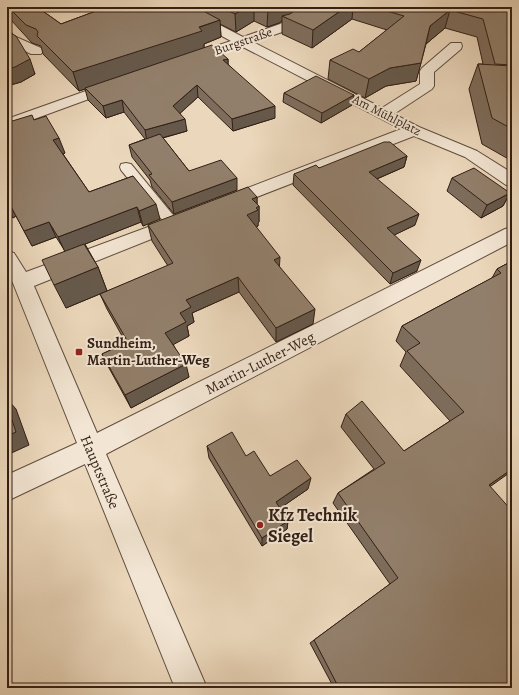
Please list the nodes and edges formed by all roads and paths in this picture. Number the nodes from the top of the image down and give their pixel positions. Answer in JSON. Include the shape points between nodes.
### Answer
{"nodes":[{"id":1,"x":176,"y":7,"type":"edge"},
{"id":2,"x":316,"y":7,"type":"edge"},
{"id":3,"x":7,"y":36,"type":"edge"},
{"id":4,"x":244,"y":41,"type":"junction"},
{"id":5,"x":456,"y":46,"type":"dead end"},
{"id":6,"x":36,"y":51,"type":"edge"},
{"id":7,"x":176,"y":64,"type":"edge"},
{"id":8,"x":123,"y":82,"type":"edge"},
{"id":9,"x":383,"y":114,"type":"junction"},
{"id":10,"x":7,"y":124,"type":"edge"},
{"id":11,"x":414,"y":130,"type":"junction"},
{"id":12,"x":126,"y":167,"type":"dead end"},
{"id":13,"x":512,"y":181,"type":"edge"},
{"id":14,"x":173,"y":224,"type":"junction"},
{"id":15,"x":512,"y":234,"type":"edge"},
{"id":16,"x":7,"y":258,"type":"edge"},
{"id":17,"x":22,"y":282,"type":"junction"},
{"id":18,"x":91,"y":449,"type":"junction"},
{"id":19,"x":7,"y":488,"type":"edge"},
{"id":20,"x":191,"y":688,"type":"edge"}],
"edges":[{"from":1,"to":4,"type":"street","name":"Am Mühlplatz"},
{"from":2,"to":4,"type":"street","name":"Burgstraße","via":[[284,27]]},
{"from":3,"to":6,"type":"street"},
{"from":4,"to":7,"type":"street","name":"Burgstraße"},
{"from":4,"to":9,"type":"street","name":"Am Mühlplatz"},
{"from":5,"to":9,"type":"street","via":[[427,71],[427,86]]},
{"from":8,"to":10,"type":"street"},
{"from":9,"to":11,"type":"street","name":"Am Mühlplatz"},
{"from":11,"to":13,"type":"street","name":"Am Mühlplatz","via":[[471,154]]},
{"from":11,"to":14,"type":"street"},
{"from":12,"to":14,"type":"lane"},
{"from":14,"to":17,"type":"street"},
{"from":15,"to":18,"type":"street","name":"Martin-Luther-Weg"},
{"from":16,"to":17,"type":"street","name":"Hauptstraße"},
{"from":17,"to":18,"type":"street","name":"Hauptstraße"},
{"from":18,"to":19,"type":"street","name":"Martin-Luther-Weg"},
{"from":18,"to":20,"type":"street","name":"Hauptstraße"}]}
